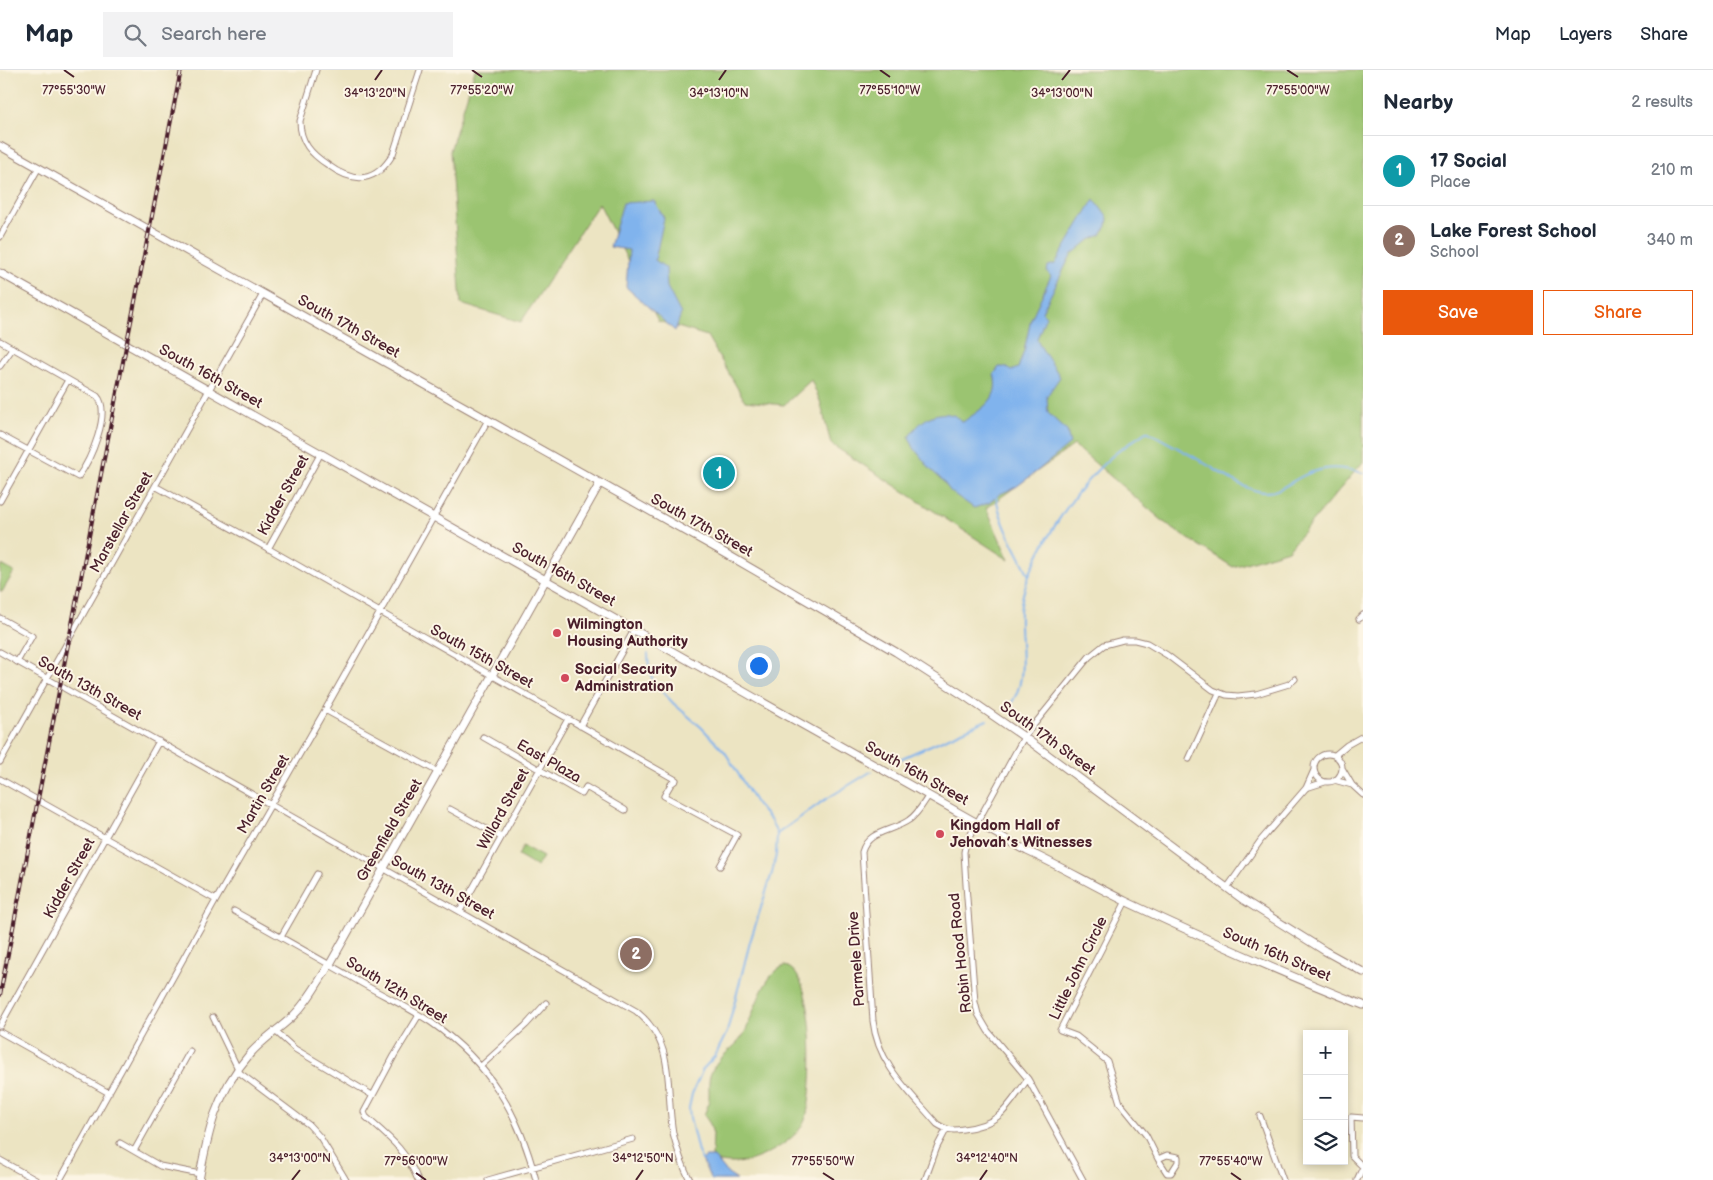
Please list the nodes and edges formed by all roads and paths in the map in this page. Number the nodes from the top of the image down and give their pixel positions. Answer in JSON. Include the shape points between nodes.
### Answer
{"nodes":[{"id":1,"x":316,"y":70,"type":"edge"},
{"id":2,"x":420,"y":70,"type":"edge"},
{"id":3,"x":0,"y":146,"type":"edge"},
{"id":4,"x":38,"y":168,"type":"junction"},
{"id":5,"x":0,"y":237,"type":"edge"},
{"id":6,"x":0,"y":273,"type":"edge"},
{"id":7,"x":263,"y":294,"type":"junction"},
{"id":8,"x":0,"y":341,"type":"edge"},
{"id":9,"x":13,"y":348,"type":"junction"},
{"id":10,"x":0,"y":366,"type":"edge"},
{"id":11,"x":68,"y":380,"type":"junction"},
{"id":12,"x":209,"y":390,"type":"junction"},
{"id":13,"x":488,"y":420,"type":"junction"},
{"id":14,"x":0,"y":434,"type":"edge"},
{"id":15,"x":28,"y":450,"type":"junction"},
{"id":16,"x":321,"y":453,"type":"junction"},
{"id":17,"x":600,"y":483,"type":"junction"},
{"id":18,"x":155,"y":486,"type":"junction"},
{"id":19,"x":2,"y":492,"type":"edge"},
{"id":20,"x":0,"y":501,"type":"edge"},
{"id":21,"x":433,"y":516,"type":"junction"},
{"id":22,"x":268,"y":549,"type":"junction"},
{"id":23,"x":546,"y":580,"type":"junction"},
{"id":24,"x":380,"y":613,"type":"junction"},
{"id":25,"x":0,"y":618,"type":"edge"},
{"id":26,"x":634,"y":630,"type":"junction"},
{"id":27,"x":0,"y":652,"type":"edge"},
{"id":28,"x":17,"y":662,"type":"junction"},
{"id":29,"x":492,"y":675,"type":"junction"},
{"id":30,"x":47,"y":678,"type":"junction"},
{"id":31,"x":1295,"y":679,"type":"dead end"},
{"id":32,"x":1219,"y":693,"type":"junction"},
{"id":33,"x":325,"y":710,"type":"junction"},
{"id":34,"x":568,"y":719,"type":"junction"},
{"id":35,"x":580,"y":726,"type":"junction"},
{"id":36,"x":1363,"y":736,"type":"edge"},
{"id":37,"x":484,"y":737,"type":"dead end"},
{"id":38,"x":1024,"y":737,"type":"junction"},
{"id":39,"x":158,"y":741,"type":"junction"},
{"id":40,"x":1335,"y":755,"type":"junction"},
{"id":41,"x":1189,"y":759,"type":"dead end"},
{"id":42,"x":0,"y":762,"type":"edge"},
{"id":43,"x":1342,"y":768,"type":"junction"},
{"id":44,"x":540,"y":769,"type":"junction"},
{"id":45,"x":1314,"y":769,"type":"junction"},
{"id":46,"x":438,"y":772,"type":"junction"},
{"id":47,"x":0,"y":779,"type":"edge"},
{"id":48,"x":1334,"y":780,"type":"junction"},
{"id":49,"x":1325,"y":782,"type":"junction"},
{"id":50,"x":1352,"y":785,"type":"junction"},
{"id":51,"x":1306,"y":788,"type":"junction"},
{"id":52,"x":929,"y":795,"type":"junction"},
{"id":53,"x":1363,"y":795,"type":"edge"},
{"id":54,"x":271,"y":805,"type":"junction"},
{"id":55,"x":450,"y":809,"type":"dead end"},
{"id":56,"x":626,"y":810,"type":"dead end"},
{"id":57,"x":977,"y":822,"type":"junction"},
{"id":58,"x":501,"y":837,"type":"junction"},
{"id":59,"x":105,"y":839,"type":"junction"},
{"id":60,"x":720,"y":866,"type":"dead end"},
{"id":61,"x":383,"y":868,"type":"junction"},
{"id":62,"x":317,"y":874,"type":"dead end"},
{"id":63,"x":1227,"y":888,"type":"junction"},
{"id":64,"x":216,"y":900,"type":"junction"},
{"id":65,"x":1126,"y":901,"type":"junction"},
{"id":66,"x":460,"y":911,"type":"junction"},
{"id":67,"x":234,"y":912,"type":"dead end"},
{"id":68,"x":281,"y":937,"type":"junction"},
{"id":69,"x":330,"y":964,"type":"junction"},
{"id":70,"x":1363,"y":972,"type":"edge"},
{"id":71,"x":546,"y":1003,"type":"dead end"},
{"id":72,"x":1363,"y":1005,"type":"edge"},
{"id":73,"x":419,"y":1015,"type":"junction"},
{"id":74,"x":213,"y":1017,"type":"dead end"},
{"id":75,"x":0,"y":1026,"type":"edge"},
{"id":76,"x":275,"y":1030,"type":"junction"},
{"id":77,"x":0,"y":1032,"type":"edge"},
{"id":78,"x":190,"y":1051,"type":"dead end"},
{"id":79,"x":481,"y":1066,"type":"junction"},
{"id":80,"x":238,"y":1070,"type":"junction"},
{"id":81,"x":1028,"y":1079,"type":"junction"},
{"id":82,"x":109,"y":1093,"type":"junction"},
{"id":83,"x":372,"y":1095,"type":"junction"},
{"id":84,"x":1260,"y":1116,"type":"dead end"},
{"id":85,"x":1363,"y":1118,"type":"edge"},
{"id":86,"x":946,"y":1130,"type":"junction"},
{"id":87,"x":633,"y":1139,"type":"dead end"},
{"id":88,"x":120,"y":1143,"type":"dead end"},
{"id":89,"x":134,"y":1151,"type":"junction"},
{"id":90,"x":1158,"y":1159,"type":"dead end"},
{"id":91,"x":0,"y":1160,"type":"edge"},
{"id":92,"x":533,"y":1167,"type":"junction"},
{"id":93,"x":1363,"y":1167,"type":"edge"},
{"id":94,"x":199,"y":1177,"type":"edge"},
{"id":95,"x":36,"y":1180,"type":"edge"},
{"id":96,"x":60,"y":1180,"type":"edge"},
{"id":97,"x":346,"y":1180,"type":"edge"},
{"id":98,"x":418,"y":1180,"type":"edge"},
{"id":99,"x":488,"y":1180,"type":"edge"},
{"id":100,"x":536,"y":1180,"type":"edge"},
{"id":101,"x":690,"y":1180,"type":"edge"},
{"id":102,"x":925,"y":1180,"type":"edge"},
{"id":103,"x":1084,"y":1180,"type":"edge"},
{"id":104,"x":1283,"y":1180,"type":"edge"},
{"id":105,"x":1357,"y":1180,"type":"edge"}],
"edges":[{"from":1,"to":2,"type":"street","via":[[300,121],[303,141],[313,154],[334,170],[356,178],[378,172],[394,154]]},
{"from":3,"to":4,"type":"main road","name":"South 17th Street"},
{"from":4,"to":5,"type":"street"},
{"from":4,"to":7,"type":"main road","name":"South 17th Street"},
{"from":6,"to":12,"type":"main road","name":"South 16th Street"},
{"from":7,"to":12,"type":"street","name":"Marstellar Street"},
{"from":7,"to":13,"type":"main road","name":"South 17th Street"},
{"from":8,"to":9,"type":"street"},
{"from":9,"to":10,"type":"street"},
{"from":9,"to":11,"type":"street"},
{"from":11,"to":15,"type":"street"},
{"from":11,"to":15,"type":"street","via":[[96,396],[101,403],[99,430],[78,477]]},
{"from":12,"to":16,"type":"main road","name":"South 16th Street"},
{"from":12,"to":18,"type":"street","name":"Marstellar Street"},
{"from":13,"to":17,"type":"main road","name":"South 17th Street"},
{"from":13,"to":21,"type":"street","name":"Martin Street"},
{"from":14,"to":15,"type":"street"},
{"from":15,"to":19,"type":"street"},
{"from":16,"to":21,"type":"main road","name":"South 16th Street"},
{"from":16,"to":22,"type":"street","name":"Kidder Street"},
{"from":17,"to":23,"type":"main road","name":"Greenfield Street"},
{"from":17,"to":38,"type":"main road","name":"South 17th Street","via":[[864,633]]},
{"from":18,"to":22,"type":"street","name":"South 15th Street"},
{"from":18,"to":30,"type":"street","name":"Marstellar Street"},
{"from":19,"to":20,"type":"street"},
{"from":21,"to":23,"type":"main road","name":"South 16th Street"},
{"from":21,"to":24,"type":"street","name":"Martin Street"},
{"from":22,"to":24,"type":"street","name":"South 15th Street"},
{"from":23,"to":26,"type":"main road","name":"South 16th Street"},
{"from":23,"to":29,"type":"main road","name":"Greenfield Street"},
{"from":24,"to":29,"type":"street","name":"South 15th Street"},
{"from":24,"to":33,"type":"street","name":"Martin Street"},
{"from":25,"to":28,"type":"street","via":[[32,636]]},
{"from":26,"to":35,"type":"street"},
{"from":26,"to":52,"type":"main road","name":"South 16th Street"},
{"from":27,"to":28,"type":"street","name":"South 13th Street"},
{"from":28,"to":30,"type":"street","name":"South 13th Street"},
{"from":29,"to":34,"type":"street","name":"South 15th Street"},
{"from":29,"to":46,"type":"main road","name":"Greenfield Street"},
{"from":30,"to":39,"type":"street","name":"South 13th Street"},
{"from":30,"to":42,"type":"street","name":"Marstellar Street"},
{"from":31,"to":32,"type":"street","via":[[1289,684],[1256,694]]},
{"from":32,"to":38,"type":"street","name":"Robin Hood Road","via":[[1147,643],[1136,640],[1113,642],[1088,657]]},
{"from":32,"to":41,"type":"street"},
{"from":33,"to":46,"type":"street"},
{"from":33,"to":54,"type":"street","name":"Martin Street"},
{"from":34,"to":35,"type":"street","name":"South 15th Street"},
{"from":34,"to":44,"type":"street","name":"Willard Street"},
{"from":35,"to":60,"type":"street","name":"South 15th Street","via":[[676,780],[664,796],[737,835]]},
{"from":36,"to":40,"type":"street"},
{"from":37,"to":44,"type":"street","name":"East Plaza"},
{"from":38,"to":57,"type":"street","name":"Robin Hood Road"},
{"from":38,"to":63,"type":"main road","name":"South 17th Street"},
{"from":39,"to":54,"type":"street","name":"South 13th Street"},
{"from":39,"to":59,"type":"street","name":"Kidder Street"},
{"from":40,"to":43,"type":"street"},
{"from":40,"to":45,"type":"street","via":[[1321,755]]},
{"from":43,"to":48,"type":"street"},
{"from":43,"to":50,"type":"street"},
{"from":44,"to":56,"type":"street","name":"East Plaza","via":[[582,794],[586,787]]},
{"from":44,"to":58,"type":"street","name":"Willard Street"},
{"from":45,"to":49,"type":"street","via":[[1318,778]]},
{"from":45,"to":51,"type":"street"},
{"from":46,"to":61,"type":"main road","name":"Greenfield Street"},
{"from":47,"to":59,"type":"street"},
{"from":48,"to":49,"type":"street"},
{"from":48,"to":50,"type":"street"},
{"from":49,"to":51,"type":"street"},
{"from":50,"to":53,"type":"street"},
{"from":51,"to":63,"type":"street","via":[[1261,840]]},
{"from":52,"to":57,"type":"main road","name":"South 16th Street"},
{"from":52,"to":86,"type":"street","name":"Parmele Drive","via":[[910,820],[867,841],[861,859],[876,1040],[894,1074],[937,1124]]},
{"from":54,"to":61,"type":"street","name":"South 13th Street"},
{"from":54,"to":64,"type":"street","name":"Martin Street"},
{"from":55,"to":58,"type":"street"},
{"from":57,"to":65,"type":"main road","name":"South 16th Street","via":[[1026,851]]},
{"from":57,"to":81,"type":"street","name":"Robin Hood Road","via":[[964,852],[975,1002],[988,1031]]},
{"from":58,"to":66,"type":"street","name":"Willard Street"},
{"from":59,"to":64,"type":"street"},
{"from":59,"to":75,"type":"street","name":"Kidder Street"},
{"from":61,"to":66,"type":"street","name":"South 13th Street"},
{"from":61,"to":69,"type":"main road","name":"Greenfield Street"},
{"from":62,"to":68,"type":"street"},
{"from":63,"to":70,"type":"main road","name":"South 17th Street","via":[[1274,920]]},
{"from":64,"to":82,"type":"street","name":"Martin Street"},
{"from":65,"to":72,"type":"main road","name":"South 16th Street","via":[[1274,970]]},
{"from":65,"to":90,"type":"street","name":"Little John Circle","via":[[1060,1030],[1076,1036],[1107,1061],[1120,1103],[1146,1135]]},
{"from":66,"to":101,"type":"street","name":"South 13th Street","via":[[628,1006],[646,1020],[664,1050],[673,1132]]},
{"from":67,"to":68,"type":"street","name":"South 12th Street"},
{"from":68,"to":69,"type":"street","name":"South 12th Street"},
{"from":69,"to":73,"type":"street","name":"South 12th Street"},
{"from":69,"to":76,"type":"main road","name":"Greenfield Street","via":[[303,1004]]},
{"from":71,"to":79,"type":"street"},
{"from":73,"to":79,"type":"street","name":"South 12th Street","via":[[455,1041]]},
{"from":73,"to":83,"type":"street"},
{"from":74,"to":80,"type":"street"},
{"from":76,"to":80,"type":"main road","name":"Greenfield Street"},
{"from":76,"to":83,"type":"street","via":[[295,1049]]},
{"from":77,"to":82,"type":"street"},
{"from":78,"to":89,"type":"street"},
{"from":79,"to":92,"type":"street","name":"South 12th Street","via":[[512,1111]]},
{"from":80,"to":94,"type":"main road","name":"Greenfield Street","via":[[211,1122]]},
{"from":80,"to":97,"type":"street","via":[[320,1137]]},
{"from":81,"to":86,"type":"street","via":[[996,1119],[982,1126]]},
{"from":81,"to":103,"type":"street","name":"Robin Hood Road"},
{"from":82,"to":96,"type":"street","name":"Martin Street"},
{"from":83,"to":98,"type":"street","via":[[365,1114],[398,1145]]},
{"from":84,"to":104,"type":"street"},
{"from":85,"to":93,"type":"street","via":[[1351,1117],[1352,1156]]},
{"from":86,"to":102,"type":"street"},
{"from":87,"to":92,"type":"street"},
{"from":88,"to":89,"type":"street"},
{"from":89,"to":94,"type":"street","via":[[160,1166]]},
{"from":91,"to":95,"type":"street"},
{"from":92,"to":99,"type":"street"},
{"from":92,"to":100,"type":"street","name":"South 12th Street"},
{"from":93,"to":105,"type":"street"}]}
